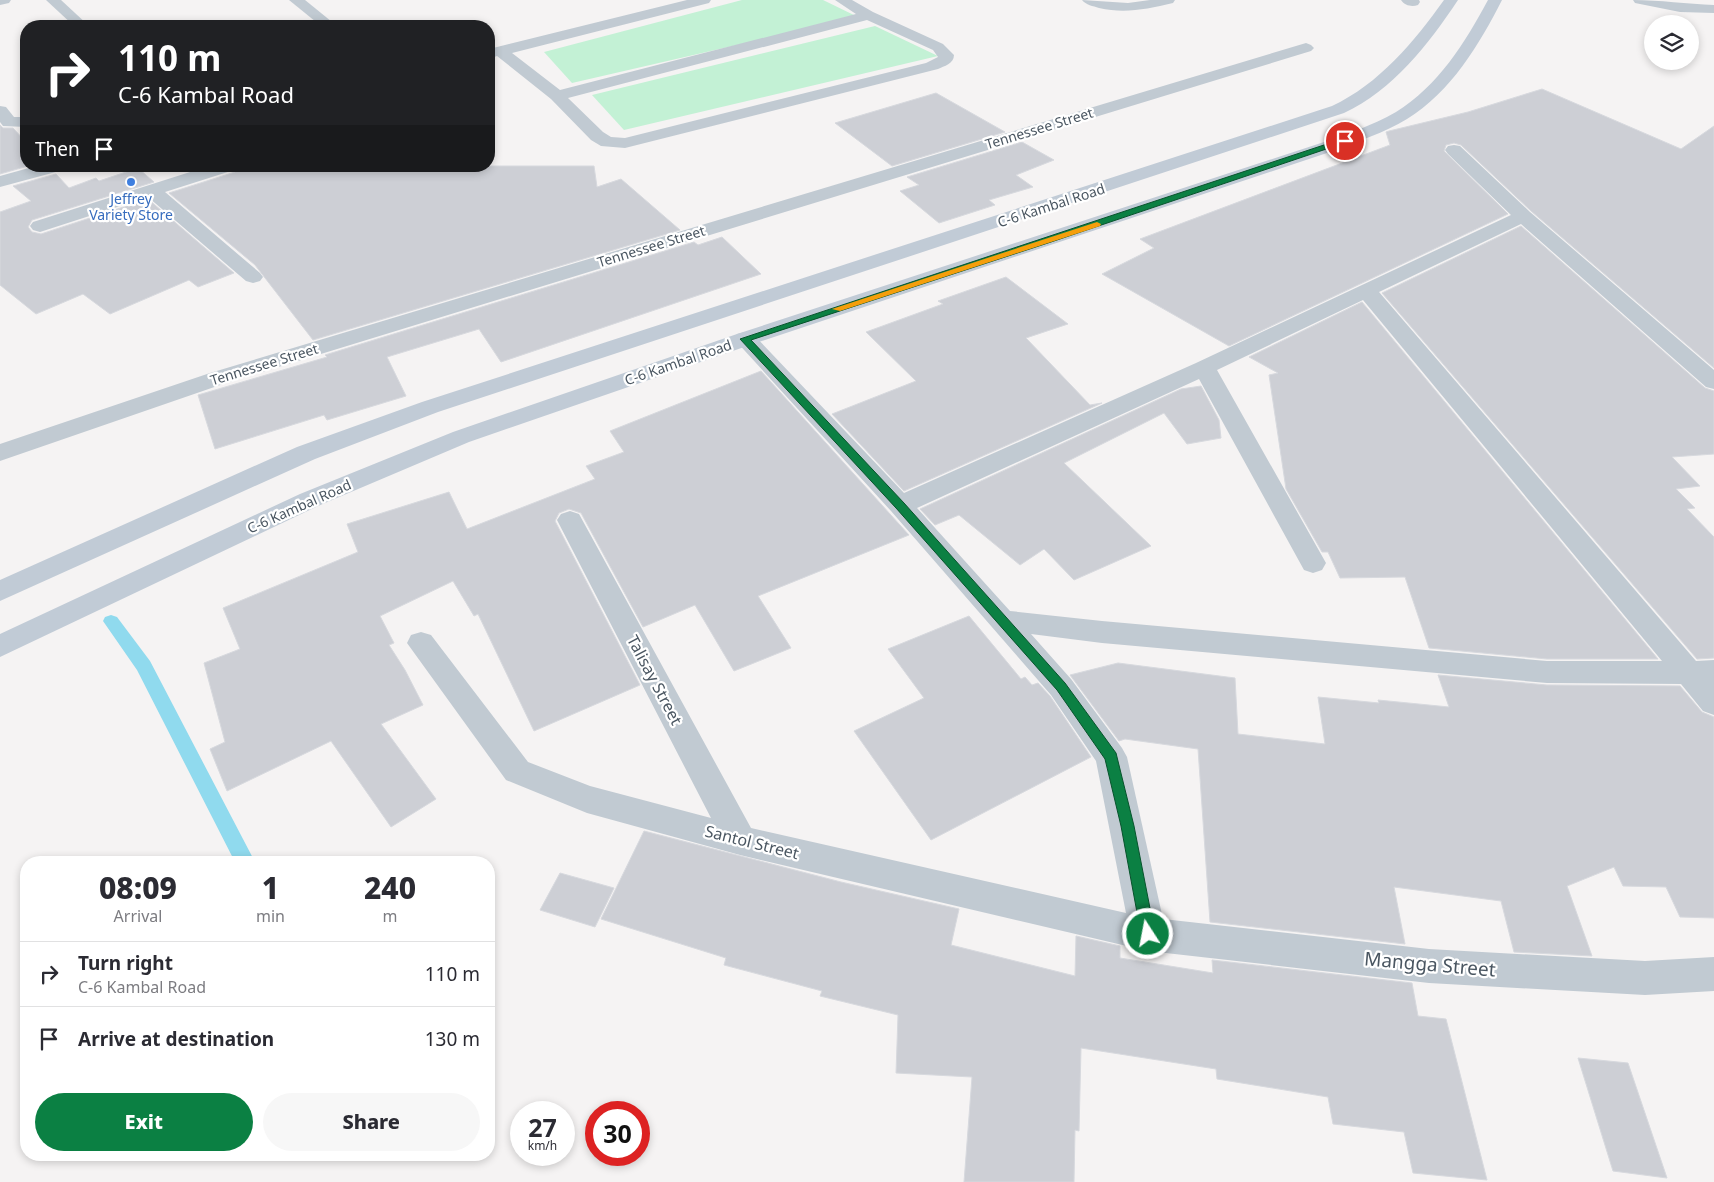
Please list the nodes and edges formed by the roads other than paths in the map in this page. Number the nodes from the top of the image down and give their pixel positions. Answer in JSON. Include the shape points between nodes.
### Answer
{"nodes":[{"id":1,"x":4,"y":0,"type":"edge"},
{"id":2,"x":53,"y":0,"type":"edge"},
{"id":3,"x":296,"y":0,"type":"edge"},
{"id":4,"x":704,"y":0,"type":"edge"},
{"id":5,"x":842,"y":0,"type":"edge"},
{"id":6,"x":1089,"y":0,"type":"edge"},
{"id":7,"x":1168,"y":0,"type":"edge"},
{"id":8,"x":1451,"y":0,"type":"edge"},
{"id":9,"x":1495,"y":0,"type":"edge"},
{"id":10,"x":0,"y":1,"type":"edge"},
{"id":11,"x":1644,"y":1,"type":"edge"},
{"id":12,"x":1714,"y":10,"type":"edge"},
{"id":13,"x":868,"y":15,"type":"junction"},
{"id":14,"x":75,"y":20,"type":"edge"},
{"id":15,"x":322,"y":20,"type":"edge"},
{"id":16,"x":1306,"y":48,"type":"dead end"},
{"id":17,"x":495,"y":52,"type":"edge"},
{"id":18,"x":495,"y":53,"type":"edge"},
{"id":19,"x":557,"y":96,"type":"junction"},
{"id":20,"x":0,"y":111,"type":"edge"},
{"id":21,"x":20,"y":122,"type":"edge"},
{"id":22,"x":1454,"y":150,"type":"dead end"},
{"id":23,"x":35,"y":172,"type":"edge"},
{"id":24,"x":210,"y":172,"type":"edge"},
{"id":25,"x":0,"y":182,"type":"edge"},
{"id":26,"x":152,"y":191,"type":"junction"},
{"id":27,"x":1523,"y":216,"type":"junction"},
{"id":28,"x":40,"y":226,"type":"dead end"},
{"id":29,"x":253,"y":277,"type":"dead end"},
{"id":30,"x":1368,"y":291,"type":"junction"},
{"id":31,"x":745,"y":339,"type":"junction"},
{"id":32,"x":1204,"y":368,"type":"junction"},
{"id":33,"x":1714,"y":382,"type":"edge"},
{"id":34,"x":0,"y":453,"type":"edge"},
{"id":35,"x":900,"y":505,"type":"junction"},
{"id":36,"x":570,"y":520,"type":"dead end"},
{"id":37,"x":1313,"y":563,"type":"dead end"},
{"id":38,"x":0,"y":591,"type":"edge"},
{"id":39,"x":1000,"y":620,"type":"junction"},
{"id":40,"x":422,"y":642,"type":"dead end"},
{"id":41,"x":0,"y":646,"type":"edge"},
{"id":42,"x":1702,"y":672,"type":"edge"},
{"id":43,"x":1714,"y":703,"type":"edge"},
{"id":44,"x":740,"y":840,"type":"junction"},
{"id":45,"x":1148,"y":934,"type":"junction"},
{"id":46,"x":1714,"y":974,"type":"edge"}],
"edges":[{"from":1,"to":10,"type":"street"},
{"from":2,"to":14,"type":"street"},
{"from":3,"to":15,"type":"street"},
{"from":4,"to":17,"type":"street"},
{"from":5,"to":13,"type":"street"},
{"from":6,"to":7,"type":"street","via":[[1122,9]]},
{"from":8,"to":38,"type":"main road","name":"C-6 Kambal Road","via":[[1398,64],[1368,93],[1337,110],[374,427],[306,453]]},
{"from":9,"to":31,"type":"main road","name":"C-6 Kambal Road","via":[[1444,80],[1412,109],[1379,127],[1290,160]]},
{"from":11,"to":12,"type":"street"},
{"from":13,"to":19,"type":"street"},
{"from":13,"to":19,"type":"street","via":[[938,47],[946,59],[932,66],[625,143],[607,142],[597,136]]},
{"from":16,"to":34,"type":"street","name":"Tennessee Street","via":[[227,375]]},
{"from":18,"to":19,"type":"street"},
{"from":20,"to":21,"type":"street","via":[[9,122]]},
{"from":22,"to":27,"type":"street"},
{"from":23,"to":25,"type":"street"},
{"from":24,"to":26,"type":"street"},
{"from":26,"to":28,"type":"street"},
{"from":26,"to":29,"type":"street"},
{"from":27,"to":30,"type":"street"},
{"from":27,"to":33,"type":"street"},
{"from":30,"to":32,"type":"street"},
{"from":30,"to":42,"type":"street"},
{"from":31,"to":35,"type":"street"},
{"from":31,"to":41,"type":"main road","name":"C-6 Kambal Road","via":[[461,437],[394,464],[309,500]]},
{"from":32,"to":35,"type":"street"},
{"from":32,"to":37,"type":"street"},
{"from":35,"to":39,"type":"street"},
{"from":36,"to":44,"type":"street","name":"Talisay Street"},
{"from":39,"to":42,"type":"street","via":[[1537,671]]},
{"from":39,"to":45,"type":"street","via":[[1061,687],[1111,757]]},
{"from":40,"to":44,"type":"street","name":"Santol Street","via":[[517,771],[587,799]]},
{"from":42,"to":43,"type":"street"},
{"from":44,"to":45,"type":"street","name":"Santol Street"},
{"from":45,"to":46,"type":"street","name":"Mangga Street","via":[[1429,966],[1646,978]]}]}
